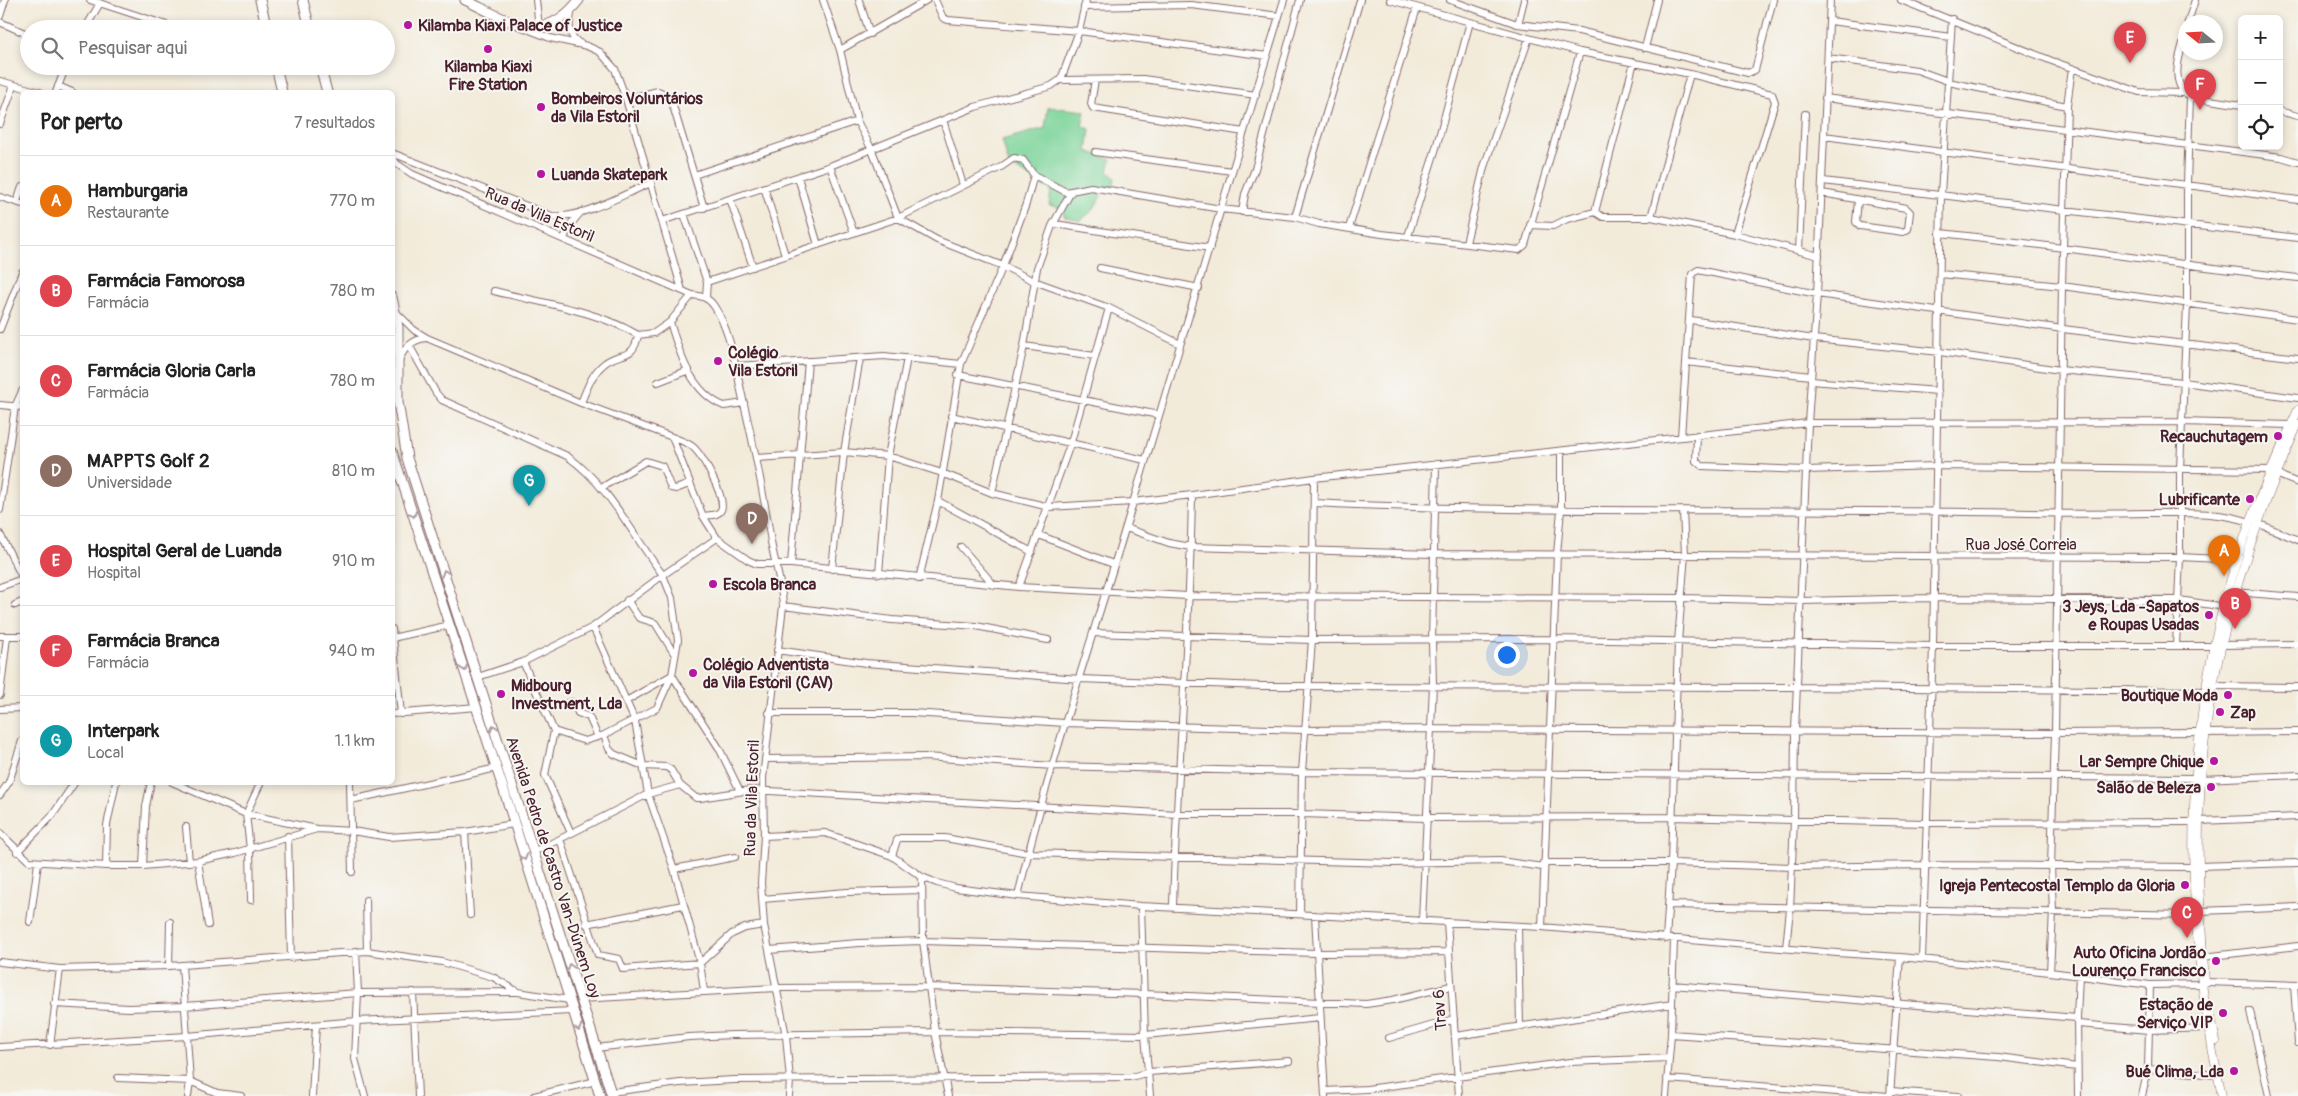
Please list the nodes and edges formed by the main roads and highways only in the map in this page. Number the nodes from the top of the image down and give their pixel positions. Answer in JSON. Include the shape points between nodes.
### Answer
{"nodes":[{"id":1,"x":260,"y":0,"type":"edge"},
{"id":2,"x":303,"y":0,"type":"edge"},
{"id":3,"x":465,"y":0,"type":"edge"},
{"id":4,"x":579,"y":0,"type":"edge"},
{"id":5,"x":480,"y":3,"type":"edge"},
{"id":6,"x":265,"y":20,"type":"edge"},
{"id":7,"x":308,"y":20,"type":"edge"},
{"id":8,"x":278,"y":75,"type":"edge"},
{"id":9,"x":322,"y":75,"type":"edge"},
{"id":10,"x":282,"y":90,"type":"edge"},
{"id":11,"x":326,"y":90,"type":"edge"},
{"id":12,"x":395,"y":316,"type":"edge"},
{"id":13,"x":395,"y":382,"type":"edge"},
{"id":14,"x":398,"y":389,"type":"junction"},
{"id":15,"x":2298,"y":410,"type":"edge"},
{"id":16,"x":2295,"y":424,"type":"edge"},
{"id":17,"x":395,"y":460,"type":"edge"},
{"id":18,"x":2254,"y":522,"type":"junction"},
{"id":19,"x":2218,"y":646,"type":"junction"},
{"id":20,"x":2203,"y":732,"type":"junction"},
{"id":21,"x":2197,"y":913,"type":"junction"},
{"id":22,"x":2203,"y":983,"type":"junction"},
{"id":23,"x":612,"y":1094,"type":"edge"},
{"id":24,"x":600,"y":1096,"type":"edge"},
{"id":25,"x":2222,"y":1096,"type":"edge"},
{"id":26,"x":2228,"y":1096,"type":"edge"}],
"edges":[{"from":1,"to":6,"type":"highway"},
{"from":2,"to":7,"type":"highway"},
{"from":3,"to":5,"type":"highway"},
{"from":4,"to":5,"type":"highway","via":[[560,20],[539,27],[514,24]]},
{"from":8,"to":10,"type":"highway"},
{"from":9,"to":11,"type":"highway"},
{"from":12,"to":14,"type":"highway","name":"Avenida Pedro de Castro Van-Dúnem Loy"},
{"from":13,"to":14,"type":"highway"},
{"from":23,"to":14,"type":"highway","name":"Avenida Pedro de Castro Van-Dúnem Loy","one_way":true,"via":[[408,458]]},
{"from":15,"to":16,"type":"main road"},
{"from":16,"to":18,"type":"main road"},
{"from":17,"to":24,"type":"highway","name":"Avenida Pedro de Castro Van-Dúnem Loy","one_way":true,"via":[[497,768]]},
{"from":18,"to":19,"type":"main road"},
{"from":18,"to":19,"type":"main road","via":[[2238,560]]},
{"from":19,"to":20,"type":"main road"},
{"from":19,"to":20,"type":"main road","via":[[2206,691]]},
{"from":20,"to":21,"type":"main road","via":[[2196,822]]},
{"from":21,"to":22,"type":"main road"},
{"from":21,"to":22,"type":"main road"},
{"from":22,"to":25,"type":"main road","via":[[2208,1028]]},
{"from":22,"to":26,"type":"main road"}]}
